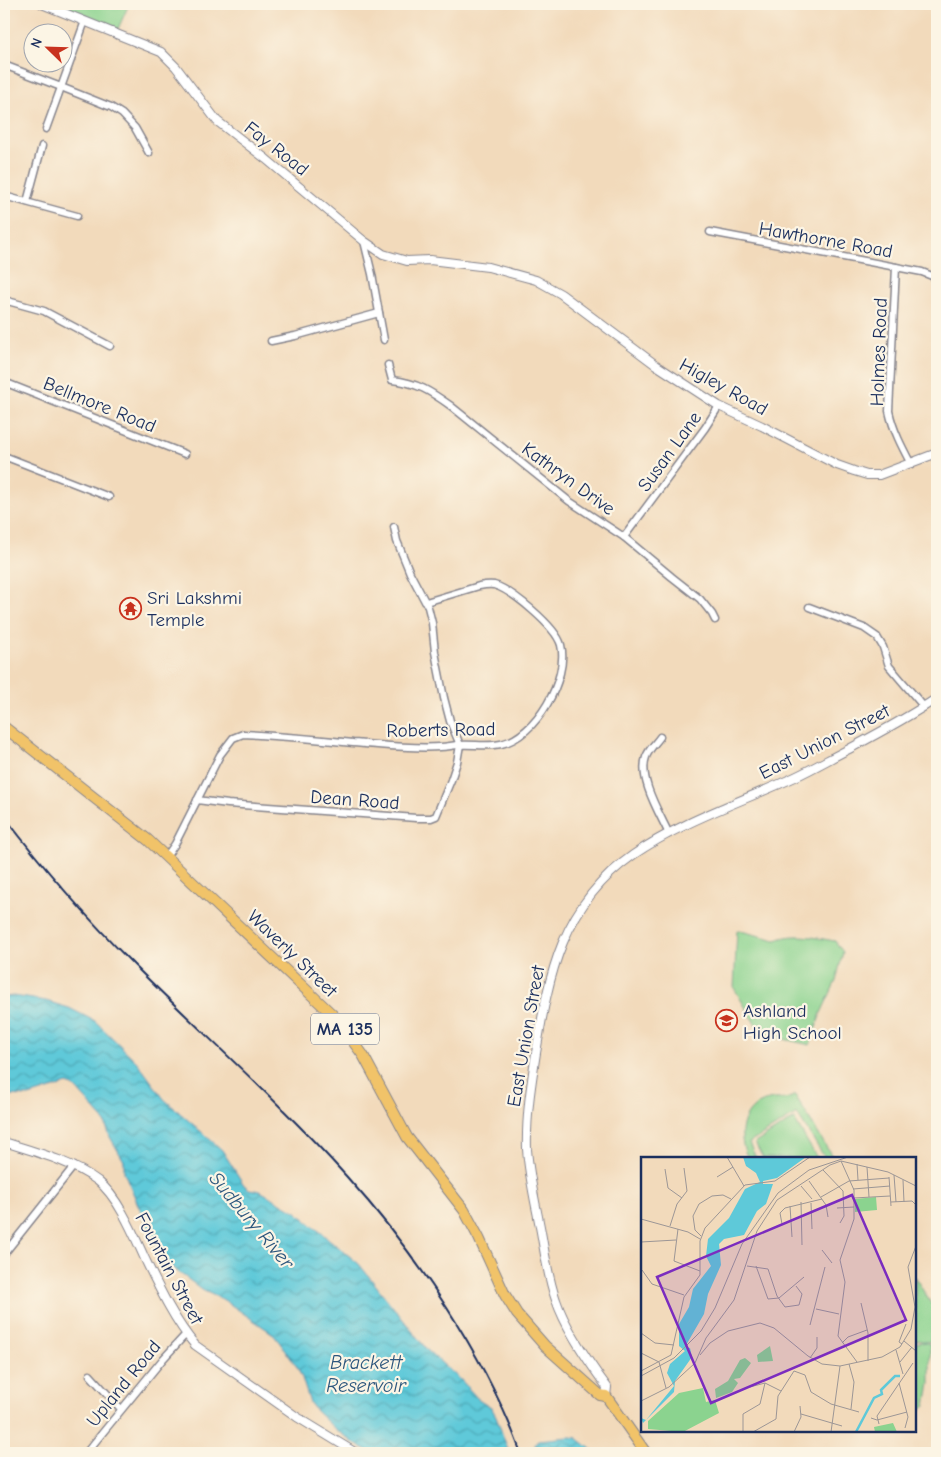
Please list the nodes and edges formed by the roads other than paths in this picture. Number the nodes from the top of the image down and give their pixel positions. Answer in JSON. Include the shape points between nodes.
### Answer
{"nodes":[{"id":1,"x":42,"y":4,"type":"edge"},
{"id":2,"x":85,"y":21,"type":"junction"},
{"id":3,"x":4,"y":65,"type":"edge"},
{"id":4,"x":61,"y":87,"type":"junction"},
{"id":5,"x":46,"y":129,"type":"dead end"},
{"id":6,"x":42,"y":146,"type":"dead end"},
{"id":7,"x":149,"y":153,"type":"dead end"},
{"id":8,"x":4,"y":196,"type":"edge"},
{"id":9,"x":26,"y":202,"type":"junction"},
{"id":10,"x":77,"y":216,"type":"dead end"},
{"id":11,"x":710,"y":232,"type":"dead end"},
{"id":12,"x":364,"y":241,"type":"junction"},
{"id":13,"x":896,"y":267,"type":"junction"},
{"id":14,"x":512,"y":273,"type":"joint"},
{"id":15,"x":937,"y":278,"type":"edge"},
{"id":16,"x":4,"y":300,"type":"edge"},
{"id":17,"x":379,"y":314,"type":"junction"},
{"id":18,"x":272,"y":340,"type":"dead end"},
{"id":19,"x":384,"y":340,"type":"dead end"},
{"id":20,"x":110,"y":346,"type":"dead end"},
{"id":21,"x":388,"y":366,"type":"dead end"},
{"id":22,"x":4,"y":382,"type":"edge"},
{"id":23,"x":719,"y":406,"type":"junction"},
{"id":24,"x":937,"y":453,"type":"edge"},
{"id":25,"x":185,"y":454,"type":"dead end"},
{"id":26,"x":4,"y":456,"type":"edge"},
{"id":27,"x":911,"y":464,"type":"junction"},
{"id":28,"x":109,"y":497,"type":"dead end"},
{"id":29,"x":394,"y":528,"type":"dead end"},
{"id":30,"x":624,"y":537,"type":"junction"},
{"id":31,"x":426,"y":602,"type":"junction"},
{"id":32,"x":809,"y":606,"type":"dead end"},
{"id":33,"x":715,"y":620,"type":"dead end"},
{"id":34,"x":937,"y":698,"type":"edge"},
{"id":35,"x":924,"y":706,"type":"junction"},
{"id":36,"x":4,"y":726,"type":"edge"},
{"id":37,"x":660,"y":738,"type":"dead end"},
{"id":38,"x":460,"y":745,"type":"junction"},
{"id":39,"x":197,"y":800,"type":"junction"},
{"id":40,"x":669,"y":834,"type":"junction"},
{"id":41,"x":166,"y":857,"type":"junction"},
{"id":42,"x":4,"y":1142,"type":"edge"},
{"id":43,"x":74,"y":1166,"type":"junction"},
{"id":44,"x":4,"y":1254,"type":"edge"},
{"id":45,"x":186,"y":1334,"type":"junction"},
{"id":46,"x":90,"y":1375,"type":"dead end"},
{"id":47,"x":606,"y":1396,"type":"junction"},
{"id":48,"x":121,"y":1409,"type":"junction"},
{"id":49,"x":86,"y":1453,"type":"edge"},
{"id":50,"x":356,"y":1453,"type":"edge"},
{"id":51,"x":646,"y":1453,"type":"edge"}],
"edges":[{"from":1,"to":2,"type":"street","name":"Fay Road"},
{"from":2,"to":4,"type":"street"},
{"from":2,"to":12,"type":"street","name":"Fay Road","via":[[160,52],[176,67],[217,121]]},
{"from":3,"to":4,"type":"street"},
{"from":4,"to":5,"type":"street"},
{"from":4,"to":7,"type":"street","via":[[122,114],[136,128]]},
{"from":6,"to":9,"type":"street"},
{"from":8,"to":9,"type":"street"},
{"from":9,"to":10,"type":"street"},
{"from":11,"to":13,"type":"street","name":"Hawthorne Road"},
{"from":12,"to":14,"type":"street","name":"Fay Road","via":[[392,257],[455,262]]},
{"from":12,"to":17,"type":"street"},
{"from":13,"to":15,"type":"street","name":"Hawthorne Road"},
{"from":13,"to":27,"type":"street","name":"Holmes Road","via":[[889,411]]},
{"from":14,"to":23,"type":"street","name":"Higley Road","via":[[536,280],[561,294],[656,365]]},
{"from":16,"to":20,"type":"street","via":[[44,311]]},
{"from":17,"to":18,"type":"street"},
{"from":17,"to":19,"type":"street"},
{"from":21,"to":30,"type":"street","name":"Kathryn Drive","via":[[392,380],[409,382],[432,392],[569,501]]},
{"from":22,"to":25,"type":"street","name":"Bellmore Road"},
{"from":23,"to":27,"type":"street","name":"Higley Road","via":[[837,464],[867,475],[879,475]]},
{"from":23,"to":30,"type":"street","name":"Susan Lane"},
{"from":24,"to":27,"type":"street","name":"Higley Road"},
{"from":26,"to":28,"type":"street"},
{"from":29,"to":31,"type":"street","via":[[410,574]]},
{"from":30,"to":33,"type":"street","name":"Kathryn Drive","via":[[700,599]]},
{"from":31,"to":38,"type":"street","via":[[444,698]]},
{"from":31,"to":38,"type":"street","name":"Roberts Road","via":[[479,586],[496,585],[538,617],[554,632],[560,643],[563,658],[560,676],[552,696],[531,725],[517,738],[501,744]]},
{"from":32,"to":35,"type":"street","via":[[864,628],[877,637],[889,666]]},
{"from":34,"to":35,"type":"street","name":"East Union Street"},
{"from":35,"to":40,"type":"street","name":"East Union Street","via":[[797,776]]},
{"from":36,"to":41,"type":"main road","name":"Waverly Street","number":"MA 135"},
{"from":37,"to":40,"type":"street","via":[[646,757],[644,773]]},
{"from":38,"to":39,"type":"street","name":"Roberts Road","via":[[391,746],[243,734],[227,744]]},
{"from":38,"to":39,"type":"street","name":"Dean Road","via":[[440,809],[436,816],[430,818]]},
{"from":39,"to":41,"type":"street","name":"Roberts Road"},
{"from":40,"to":47,"type":"street","name":"East Union Street","via":[[633,855],[607,876],[572,921],[553,967],[530,1090],[528,1152],[555,1299],[565,1321],[607,1387]]},
{"from":41,"to":47,"type":"main road","name":"Waverly Street","number":"MA 135","via":[[316,998],[350,1035],[401,1127],[471,1222],[517,1314],[555,1356],[600,1395]]},
{"from":42,"to":43,"type":"street","name":"Fountain Street"},
{"from":43,"to":44,"type":"street"},
{"from":43,"to":45,"type":"street","name":"Fountain Street","via":[[100,1183],[117,1204]]},
{"from":45,"to":48,"type":"street","name":"Upland Road"},
{"from":45,"to":50,"type":"street","name":"Fountain Street","via":[[214,1360]]},
{"from":46,"to":48,"type":"street"},
{"from":47,"to":51,"type":"main road","number":"MA 135"},
{"from":48,"to":49,"type":"street","name":"Upland Road"}]}
